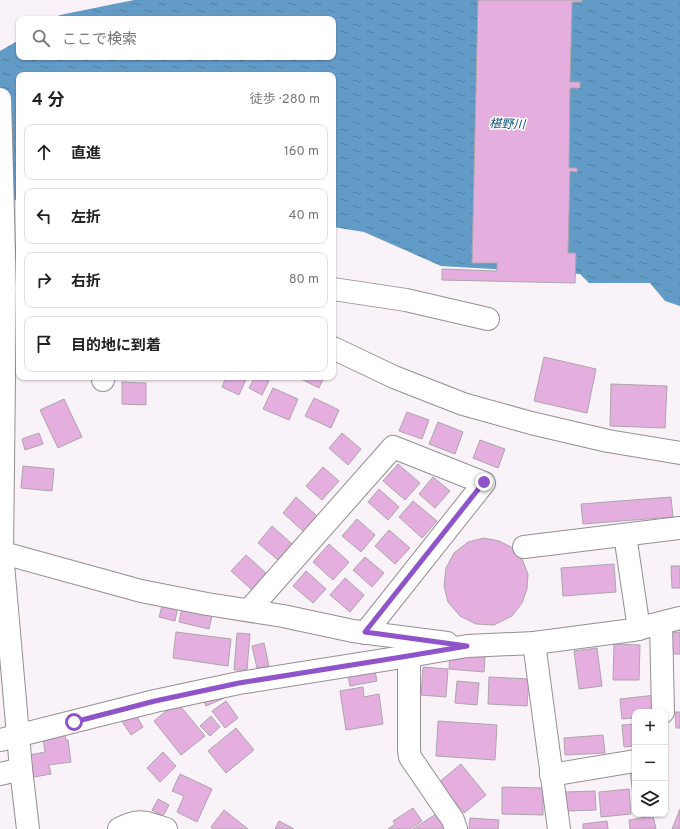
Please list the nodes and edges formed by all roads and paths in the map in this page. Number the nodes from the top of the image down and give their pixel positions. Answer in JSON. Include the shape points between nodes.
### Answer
{"nodes":[{"id":1,"x":0,"y":99,"type":"edge"},
{"id":2,"x":16,"y":257,"type":"edge"},
{"id":3,"x":0,"y":258,"type":"edge"},
{"id":4,"x":336,"y":289,"type":"edge"},
{"id":5,"x":7,"y":299,"type":"edge"},
{"id":6,"x":488,"y":319,"type":"dead end"},
{"id":7,"x":336,"y":349,"type":"edge"},
{"id":8,"x":680,"y":453,"type":"edge"},
{"id":9,"x":680,"y":528,"type":"edge"},
{"id":10,"x":625,"y":535,"type":"junction"},
{"id":11,"x":524,"y":547,"type":"dead end"},
{"id":12,"x":1,"y":552,"type":"edge"},
{"id":13,"x":249,"y":610,"type":"junction"},
{"id":14,"x":671,"y":620,"type":"edge"},
{"id":15,"x":639,"y":629,"type":"junction"},
{"id":16,"x":365,"y":632,"type":"junction"},
{"id":17,"x":4,"y":634,"type":"edge"},
{"id":18,"x":534,"y":644,"type":"junction"},
{"id":19,"x":467,"y":646,"type":"junction"},
{"id":20,"x":408,"y":656,"type":"junction"},
{"id":21,"x":663,"y":709,"type":"edge"},
{"id":22,"x":9,"y":738,"type":"edge"},
{"id":23,"x":632,"y":762,"type":"edge"},
{"id":24,"x":21,"y":769,"type":"junction"},
{"id":25,"x":0,"y":774,"type":"edge"},
{"id":26,"x":551,"y":775,"type":"junction"},
{"id":27,"x":28,"y":829,"type":"edge"},
{"id":28,"x":119,"y":829,"type":"edge"},
{"id":29,"x":166,"y":829,"type":"edge"},
{"id":30,"x":456,"y":829,"type":"edge"},
{"id":31,"x":558,"y":829,"type":"edge"}],
"edges":[{"from":1,"to":5,"type":"street","bridge":true},
{"from":2,"to":3,"type":"street"},
{"from":4,"to":6,"type":"street","via":[[406,300]]},
{"from":5,"to":12,"type":"street"},
{"from":7,"to":8,"type":"street","via":[[394,377],[463,404],[608,441]]},
{"from":9,"to":10,"type":"street"},
{"from":10,"to":11,"type":"street"},
{"from":10,"to":15,"type":"street"},
{"from":12,"to":13,"type":"street","via":[[141,591]]},
{"from":12,"to":17,"type":"street"},
{"from":13,"to":16,"type":"street"},
{"from":13,"to":16,"type":"street","via":[[393,447],[484,482]]},
{"from":14,"to":15,"type":"street"},
{"from":14,"to":21,"type":"street"},
{"from":15,"to":18,"type":"street"},
{"from":16,"to":19,"type":"street"},
{"from":17,"to":22,"type":"street"},
{"from":18,"to":19,"type":"street"},
{"from":18,"to":26,"type":"street"},
{"from":19,"to":20,"type":"street"},
{"from":20,"to":22,"type":"street","via":[[197,691]]},
{"from":20,"to":30,"type":"street","via":[[410,757],[453,820]]},
{"from":22,"to":24,"type":"street"},
{"from":23,"to":26,"type":"street"},
{"from":24,"to":25,"type":"street"},
{"from":24,"to":27,"type":"street"},
{"from":26,"to":31,"type":"street"},
{"from":28,"to":29,"type":"street","via":[[138,821]]}]}
